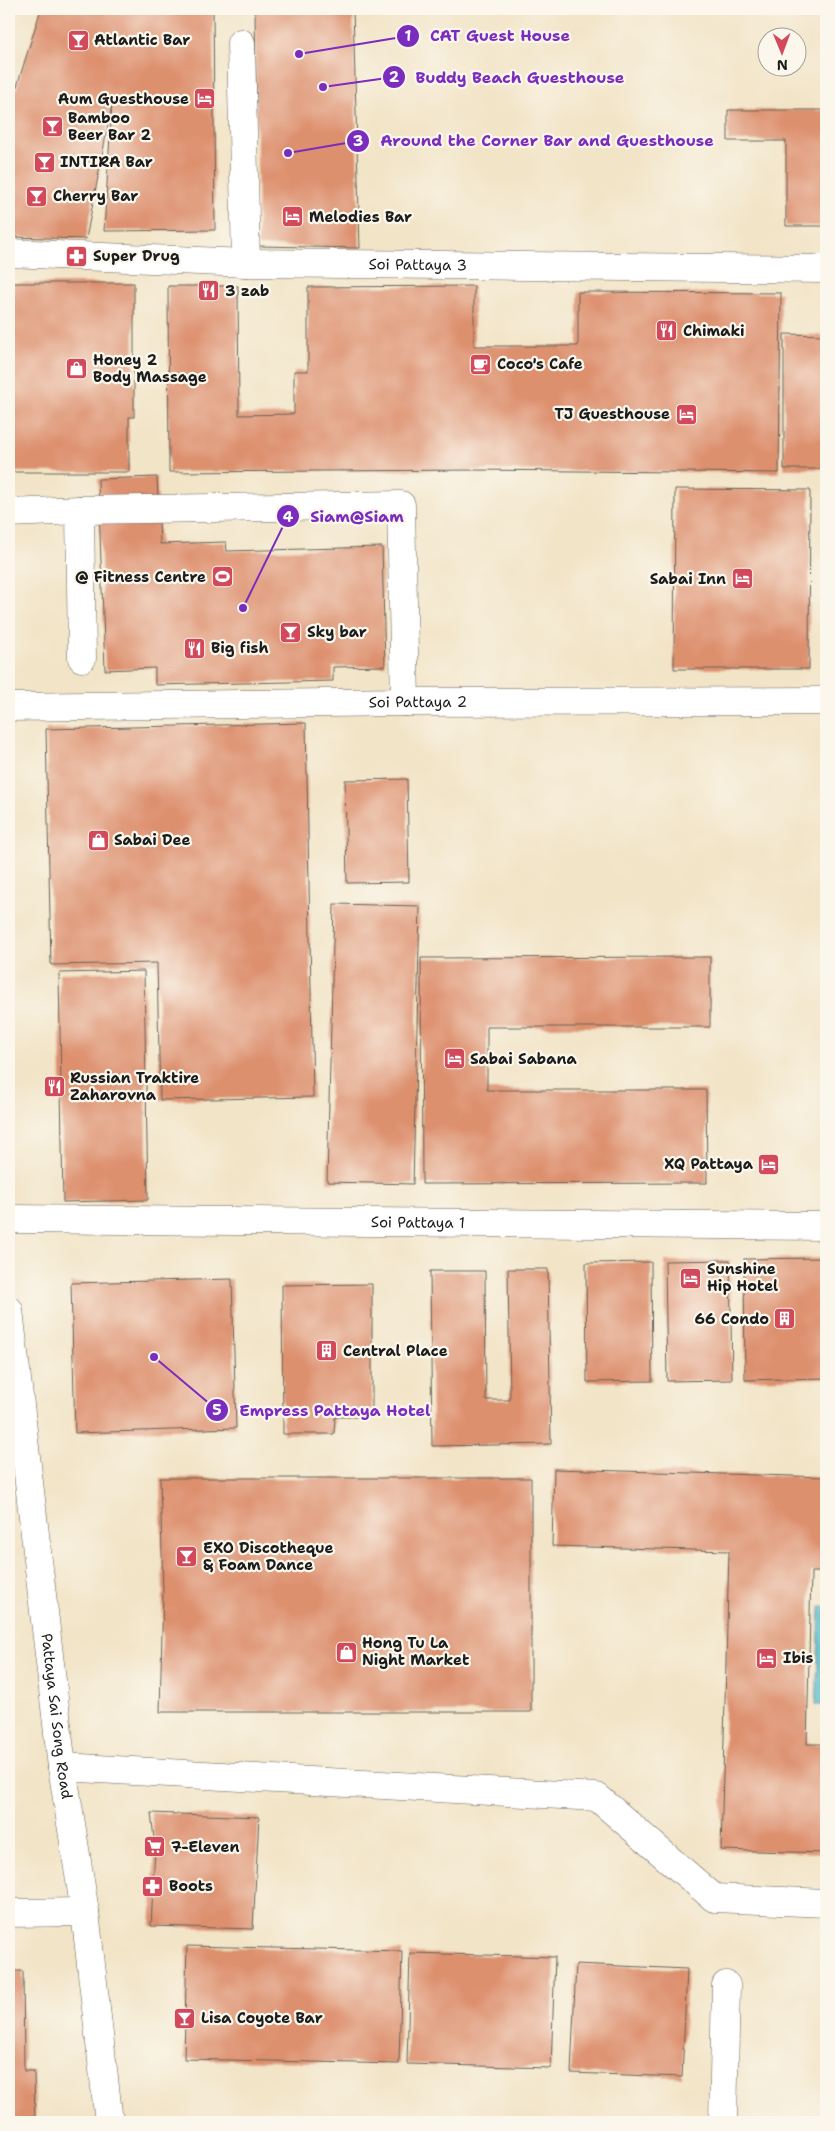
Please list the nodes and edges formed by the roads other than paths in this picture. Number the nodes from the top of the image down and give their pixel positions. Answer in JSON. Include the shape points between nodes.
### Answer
{"nodes":[{"id":1,"x":241,"y":43,"type":"dead end"},
{"id":2,"x":9,"y":254,"type":"edge"},
{"id":3,"x":246,"y":263,"type":"junction"},
{"id":4,"x":826,"y":269,"type":"edge"},
{"id":5,"x":80,"y":510,"type":"junction"},
{"id":6,"x":9,"y":513,"type":"edge"},
{"id":7,"x":82,"y":658,"type":"dead end"},
{"id":8,"x":826,"y":701,"type":"edge"},
{"id":9,"x":405,"y":702,"type":"junction"},
{"id":10,"x":9,"y":706,"type":"edge"},
{"id":11,"x":9,"y":1219,"type":"edge"},
{"id":12,"x":826,"y":1226,"type":"edge"},
{"id":13,"x":9,"y":1310,"type":"edge"},
{"id":14,"x":62,"y":1767,"type":"junction"},
{"id":15,"x":826,"y":1903,"type":"edge"},
{"id":16,"x":85,"y":1912,"type":"junction"},
{"id":17,"x":9,"y":1913,"type":"edge"},
{"id":18,"x":726,"y":1985,"type":"dead end"},
{"id":19,"x":109,"y":2122,"type":"edge"},
{"id":20,"x":723,"y":2122,"type":"edge"}],
"edges":[{"from":1,"to":3,"type":"street"},
{"from":2,"to":3,"type":"street","name":"Soi Pattaya 3"},
{"from":3,"to":4,"type":"street","name":"Soi Pattaya 3"},
{"from":5,"to":6,"type":"street"},
{"from":5,"to":7,"type":"street"},
{"from":5,"to":9,"type":"street","via":[[401,505]]},
{"from":8,"to":9,"type":"street","name":"Soi Pattaya 2"},
{"from":9,"to":10,"type":"street","name":"Soi Pattaya 2"},
{"from":11,"to":12,"type":"street","name":"Soi Pattaya 1"},
{"from":13,"to":14,"type":"street","name":"Pattaya Sai Song Road"},
{"from":14,"to":15,"type":"street","via":[[596,1797],[714,1898]]},
{"from":14,"to":16,"type":"street","name":"Pattaya Sai Song Road"},
{"from":16,"to":17,"type":"street"},
{"from":16,"to":19,"type":"street","name":"Pattaya Sai Song Road"},
{"from":18,"to":20,"type":"street"}]}
